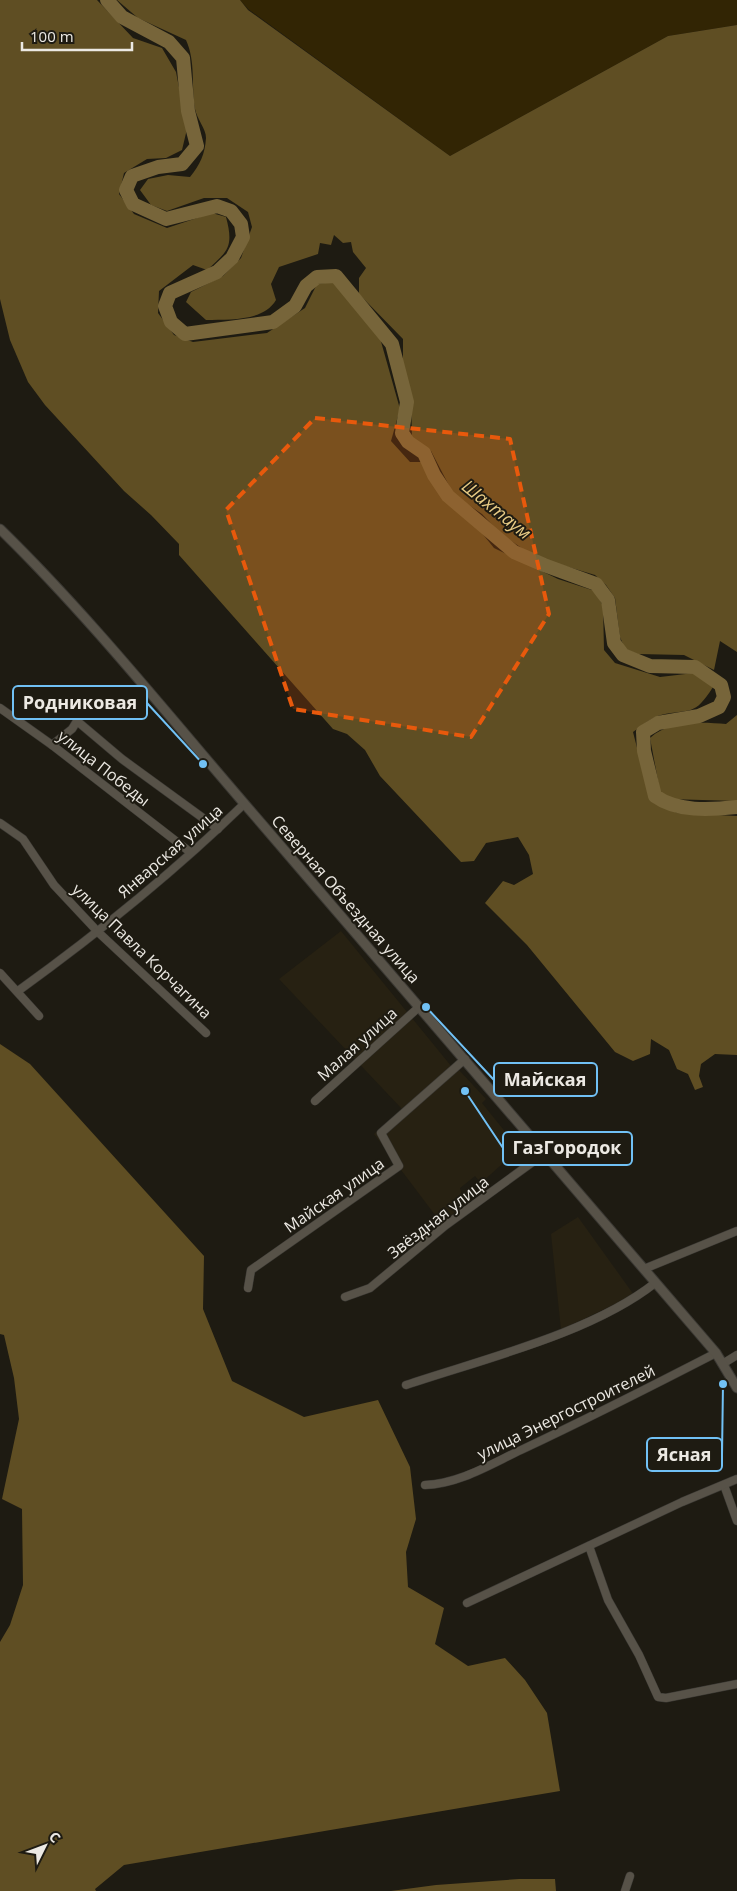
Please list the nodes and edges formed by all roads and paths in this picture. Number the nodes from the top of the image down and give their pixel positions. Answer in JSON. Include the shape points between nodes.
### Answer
{"nodes":[{"id":1,"x":0,"y":529,"type":"edge"},
{"id":2,"x":0,"y":708,"type":"edge"},
{"id":3,"x":52,"y":745,"type":"junction"},
{"id":4,"x":244,"y":804,"type":"junction"},
{"id":5,"x":0,"y":823,"type":"edge"},
{"id":6,"x":218,"y":829,"type":"junction"},
{"id":7,"x":190,"y":852,"type":"junction"},
{"id":8,"x":98,"y":932,"type":"junction"},
{"id":9,"x":0,"y":973,"type":"edge"},
{"id":10,"x":18,"y":991,"type":"junction"},
{"id":11,"x":419,"y":1006,"type":"junction"},
{"id":12,"x":39,"y":1016,"type":"dead end"},
{"id":13,"x":206,"y":1033,"type":"dead end"},
{"id":14,"x":465,"y":1059,"type":"junction"},
{"id":15,"x":314,"y":1101,"type":"dead end"},
{"id":16,"x":545,"y":1153,"type":"junction"},
{"id":17,"x":737,"y":1231,"type":"edge"},
{"id":18,"x":644,"y":1269,"type":"junction"},
{"id":19,"x":655,"y":1283,"type":"junction"},
{"id":20,"x":248,"y":1288,"type":"dead end"},
{"id":21,"x":345,"y":1297,"type":"dead end"},
{"id":22,"x":716,"y":1354,"type":"junction"},
{"id":23,"x":737,"y":1355,"type":"edge"},
{"id":24,"x":724,"y":1363,"type":"junction"},
{"id":25,"x":406,"y":1385,"type":"dead end"},
{"id":26,"x":737,"y":1388,"type":"edge"},
{"id":27,"x":737,"y":1479,"type":"edge"},
{"id":28,"x":425,"y":1485,"type":"dead end"},
{"id":29,"x":724,"y":1485,"type":"junction"},
{"id":30,"x":737,"y":1521,"type":"edge"},
{"id":31,"x":589,"y":1546,"type":"junction"},
{"id":32,"x":467,"y":1603,"type":"dead end"},
{"id":33,"x":737,"y":1684,"type":"edge"},
{"id":34,"x":630,"y":1876,"type":"dead end"},
{"id":35,"x":624,"y":1891,"type":"edge"}],
"edges":[{"from":1,"to":4,"type":"street","name":"Северная Объездная улица","via":[[122,658]]},
{"from":2,"to":3,"type":"street","name":"улица Победы"},
{"from":3,"to":6,"type":"street","via":[[77,721]]},
{"from":3,"to":7,"type":"street","name":"улица Победы"},
{"from":4,"to":6,"type":"street","name":"Январская улица"},
{"from":4,"to":11,"type":"street","name":"Северная Объездная улица"},
{"from":5,"to":8,"type":"street","name":"улица Павла Корчагина","via":[[23,839],[54,885]]},
{"from":6,"to":7,"type":"street","name":"Январская улица"},
{"from":7,"to":8,"type":"street","name":"Январская улица"},
{"from":8,"to":10,"type":"street","name":"Январская улица"},
{"from":8,"to":13,"type":"street","name":"улица Павла Корчагина"},
{"from":9,"to":10,"type":"street"},
{"from":10,"to":12,"type":"street"},
{"from":11,"to":14,"type":"street","name":"Северная Объездная улица"},
{"from":11,"to":15,"type":"street","name":"Малая улица"},
{"from":14,"to":16,"type":"street","name":"Северная Объездная улица"},
{"from":14,"to":20,"type":"street","name":"Майская улица","via":[[381,1133],[399,1166],[252,1270]]},
{"from":16,"to":18,"type":"street","name":"Северная Объездная улица"},
{"from":16,"to":21,"type":"street","name":"Звёздная улица","via":[[446,1225],[370,1288]]},
{"from":17,"to":18,"type":"street"},
{"from":18,"to":19,"type":"street","name":"Северная Объездная улица"},
{"from":19,"to":22,"type":"street","name":"Северная Объездная улица"},
{"from":19,"to":25,"type":"street","via":[[635,1299],[566,1331]]},
{"from":22,"to":24,"type":"street","name":"Северная Объездная улица"},
{"from":22,"to":28,"type":"street","name":"улица Энергостроителей","via":[[471,1473],[442,1484]]},
{"from":23,"to":24,"type":"street"},
{"from":24,"to":26,"type":"street","name":"Северная Объездная улица"},
{"from":27,"to":29,"type":"street"},
{"from":29,"to":30,"type":"street"},
{"from":29,"to":31,"type":"street"},
{"from":31,"to":32,"type":"street"},
{"from":31,"to":33,"type":"street","via":[[608,1600],[658,1697]]},
{"from":34,"to":35,"type":"street"}]}
